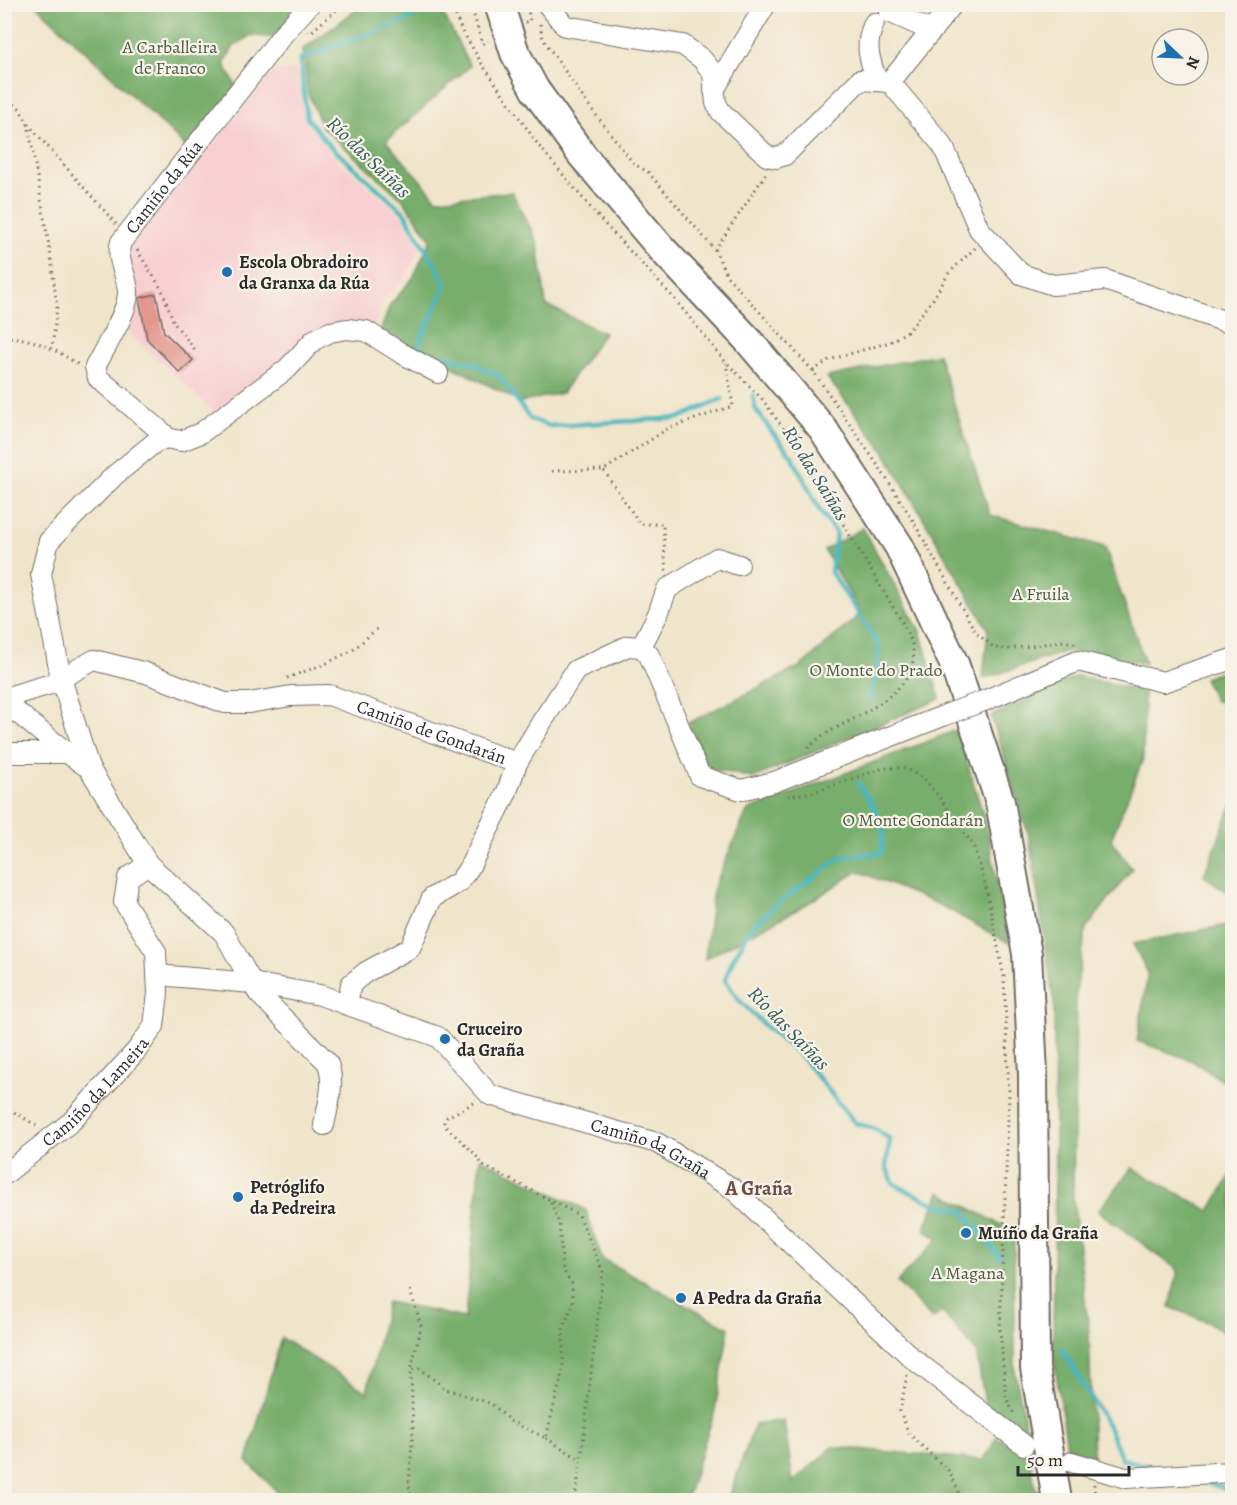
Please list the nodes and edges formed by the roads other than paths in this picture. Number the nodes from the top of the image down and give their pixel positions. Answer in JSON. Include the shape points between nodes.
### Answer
{"nodes":[{"id":1,"x":310,"y":4,"type":"edge"},
{"id":2,"x":498,"y":4,"type":"edge"},
{"id":3,"x":766,"y":4,"type":"edge"},
{"id":4,"x":953,"y":4,"type":"edge"},
{"id":5,"x":543,"y":10,"type":"edge"},
{"id":6,"x":932,"y":31,"type":"junction"},
{"id":7,"x":884,"y":81,"type":"junction"},
{"id":8,"x":714,"y":90,"type":"junction"},
{"id":9,"x":1233,"y":324,"type":"edge"},
{"id":10,"x":438,"y":373,"type":"dead end"},
{"id":11,"x":166,"y":438,"type":"junction"},
{"id":12,"x":739,"y":565,"type":"dead end"},
{"id":13,"x":641,"y":647,"type":"junction"},
{"id":14,"x":1233,"y":658,"type":"edge"},
{"id":15,"x":61,"y":678,"type":"junction"},
{"id":16,"x":4,"y":700,"type":"edge"},
{"id":17,"x":4,"y":753,"type":"edge"},
{"id":18,"x":66,"y":753,"type":"junction"},
{"id":19,"x":517,"y":762,"type":"junction"},
{"id":20,"x":89,"y":768,"type":"junction"},
{"id":21,"x":148,"y":864,"type":"junction"},
{"id":22,"x":157,"y":975,"type":"junction"},
{"id":23,"x":252,"y":983,"type":"junction"},
{"id":24,"x":347,"y":1005,"type":"junction"},
{"id":25,"x":324,"y":1125,"type":"dead end"},
{"id":26,"x":4,"y":1175,"type":"edge"},
{"id":27,"x":1021,"y":1443,"type":"road end"},
{"id":28,"x":1072,"y":1462,"type":"dead end"},
{"id":29,"x":1233,"y":1472,"type":"edge"},
{"id":30,"x":1057,"y":1500,"type":"edge"}],
"edges":[{"from":1,"to":11,"type":"street","name":"Camiño da Rúa","via":[[119,248],[128,292],[125,308],[95,367],[98,378]]},
{"from":2,"to":30,"type":"highway","via":[[515,53],[535,90],[582,155],[823,429],[899,546],[955,666],[1000,802],[1027,954],[1033,1074],[1035,1368]]},
{"from":3,"to":8,"type":"street"},
{"from":4,"to":6,"type":"street"},
{"from":5,"to":8,"type":"street","via":[[565,26],[683,45],[713,73]]},
{"from":6,"to":7,"type":"street"},
{"from":6,"to":7,"type":"street","via":[[881,18],[867,39],[869,57]]},
{"from":7,"to":8,"type":"street","via":[[861,80],[784,155],[776,158],[767,156],[721,112]]},
{"from":7,"to":9,"type":"street","via":[[943,146],[979,229],[1020,274],[1053,285],[1105,279]]},
{"from":10,"to":11,"type":"street","via":[[366,331],[330,332],[314,340],[288,368],[201,433],[181,441]]},
{"from":11,"to":15,"type":"street","via":[[115,475],[49,542],[41,574]]},
{"from":12,"to":13,"type":"street","via":[[717,558],[667,589]]},
{"from":13,"to":14,"type":"street","bridge":true,"via":[[649,655],[700,776],[741,790],[787,777],[1078,661],[1163,682]]},
{"from":13,"to":19,"type":"street","name":"Camiño de Gondarán","via":[[628,646],[576,670]]},
{"from":15,"to":16,"type":"street","name":"Camiño de Gondarán"},
{"from":15,"to":19,"type":"street","name":"Camiño de Gondarán","via":[[94,660],[146,673],[225,703],[329,695]]},
{"from":15,"to":20,"type":"street"},
{"from":16,"to":18,"type":"street"},
{"from":17,"to":18,"type":"street"},
{"from":18,"to":20,"type":"street"},
{"from":19,"to":24,"type":"street","via":[[506,794],[469,868],[459,882],[432,898],[410,948],[351,984]]},
{"from":20,"to":21,"type":"street"},
{"from":21,"to":22,"type":"street","name":"Camiño da Lameira","via":[[128,878],[124,902],[156,952]]},
{"from":21,"to":23,"type":"street","via":[[224,933]]},
{"from":22,"to":23,"type":"street"},
{"from":22,"to":26,"type":"street","name":"Camiño da Lameira","via":[[154,1026],[137,1050],[79,1114]]},
{"from":23,"to":24,"type":"street","via":[[320,995]]},
{"from":23,"to":25,"type":"street","via":[[327,1062],[331,1086]]},
{"from":24,"to":27,"type":"street","name":"Camiño da Graña","via":[[438,1037],[490,1095],[657,1143],[732,1188],[912,1358]]},
{"from":28,"to":29,"type":"street","via":[[1126,1478]]}]}
